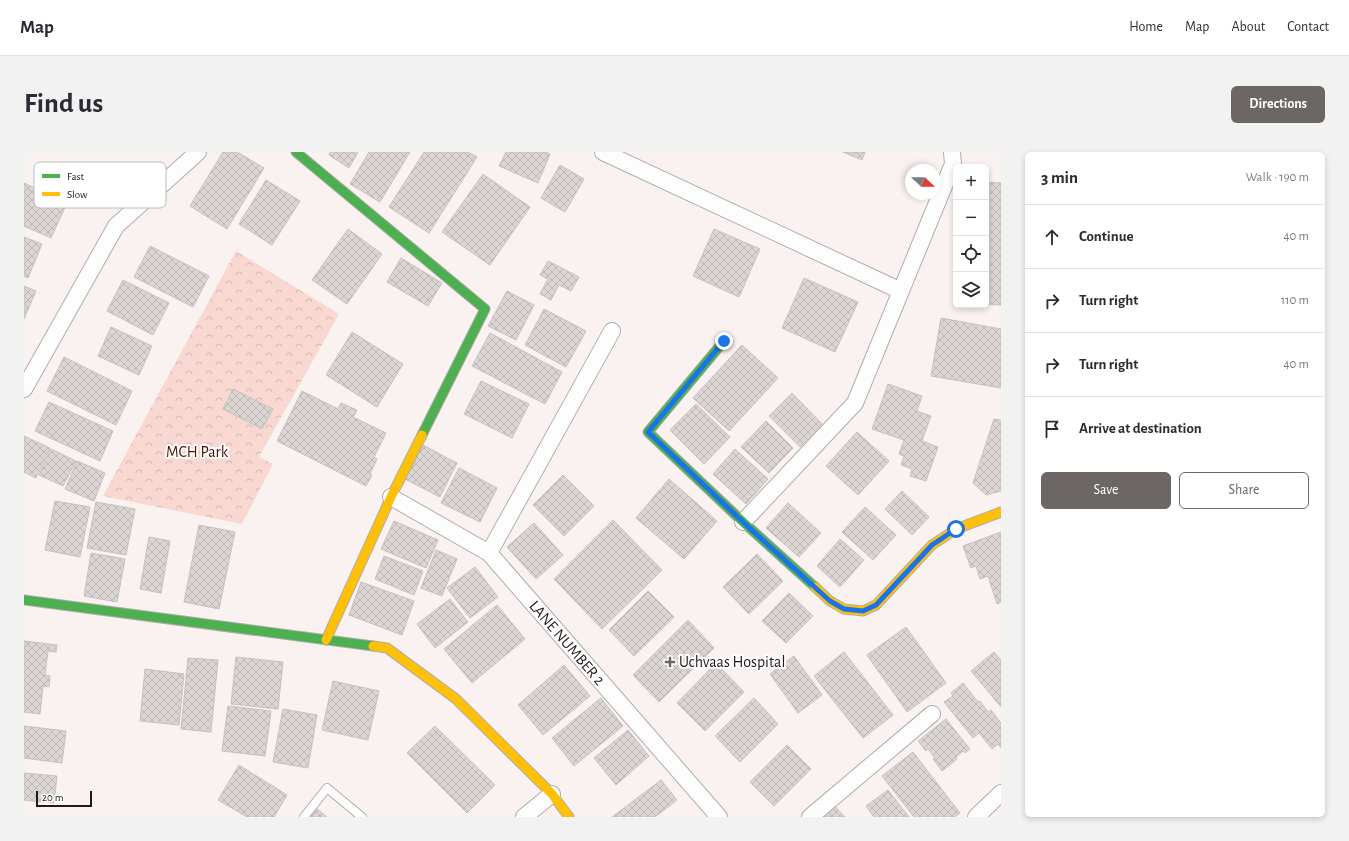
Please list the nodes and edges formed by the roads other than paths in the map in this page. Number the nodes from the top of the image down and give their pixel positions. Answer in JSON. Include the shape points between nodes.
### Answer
{"nodes":[{"id":1,"x":198,"y":152,"type":"edge"},
{"id":2,"x":296,"y":152,"type":"edge"},
{"id":3,"x":603,"y":152,"type":"edge"},
{"id":4,"x":952,"y":152,"type":"edge"},
{"id":5,"x":166,"y":181,"type":"edge"},
{"id":6,"x":136,"y":208,"type":"edge"},
{"id":7,"x":901,"y":291,"type":"junction"},
{"id":8,"x":612,"y":331,"type":"dead end"},
{"id":9,"x":724,"y":341,"type":"dead end"},
{"id":10,"x":24,"y":389,"type":"edge"},
{"id":11,"x":391,"y":497,"type":"junction"},
{"id":12,"x":1001,"y":512,"type":"edge"},
{"id":13,"x":743,"y":522,"type":"junction"},
{"id":14,"x":489,"y":553,"type":"junction"},
{"id":15,"x":24,"y":600,"type":"edge"},
{"id":16,"x":326,"y":640,"type":"junction"},
{"id":17,"x":932,"y":714,"type":"dead end"},
{"id":18,"x":1001,"y":792,"type":"edge"},
{"id":19,"x":552,"y":794,"type":"junction"},
{"id":20,"x":304,"y":817,"type":"edge"},
{"id":21,"x":362,"y":817,"type":"edge"},
{"id":22,"x":524,"y":817,"type":"edge"},
{"id":23,"x":569,"y":817,"type":"edge"},
{"id":24,"x":719,"y":817,"type":"edge"},
{"id":25,"x":810,"y":817,"type":"edge"},
{"id":26,"x":976,"y":817,"type":"edge"}],
"edges":[{"from":1,"to":5,"type":"street"},
{"from":2,"to":11,"type":"street","via":[[485,309]]},
{"from":3,"to":7,"type":"street"},
{"from":4,"to":7,"type":"street","via":[[953,164]]},
{"from":6,"to":10,"type":"street","via":[[116,226]]},
{"from":7,"to":13,"type":"street","via":[[855,403]]},
{"from":8,"to":14,"type":"street"},
{"from":9,"to":13,"type":"street","via":[[648,432]]},
{"from":11,"to":14,"type":"street","name":"LANE NUMBER 2"},
{"from":11,"to":16,"type":"street"},
{"from":12,"to":13,"type":"street","via":[[956,529],[932,545],[876,605],[863,611],[844,609],[830,601]]},
{"from":14,"to":24,"type":"street","name":"LANE NUMBER 2"},
{"from":15,"to":16,"type":"street"},
{"from":16,"to":19,"type":"street","via":[[388,648],[456,699]]},
{"from":17,"to":25,"type":"street"},
{"from":18,"to":26,"type":"street"},
{"from":19,"to":22,"type":"street"},
{"from":19,"to":23,"type":"street"},
{"from":20,"to":21,"type":"lane","via":[[327,788]]}]}
